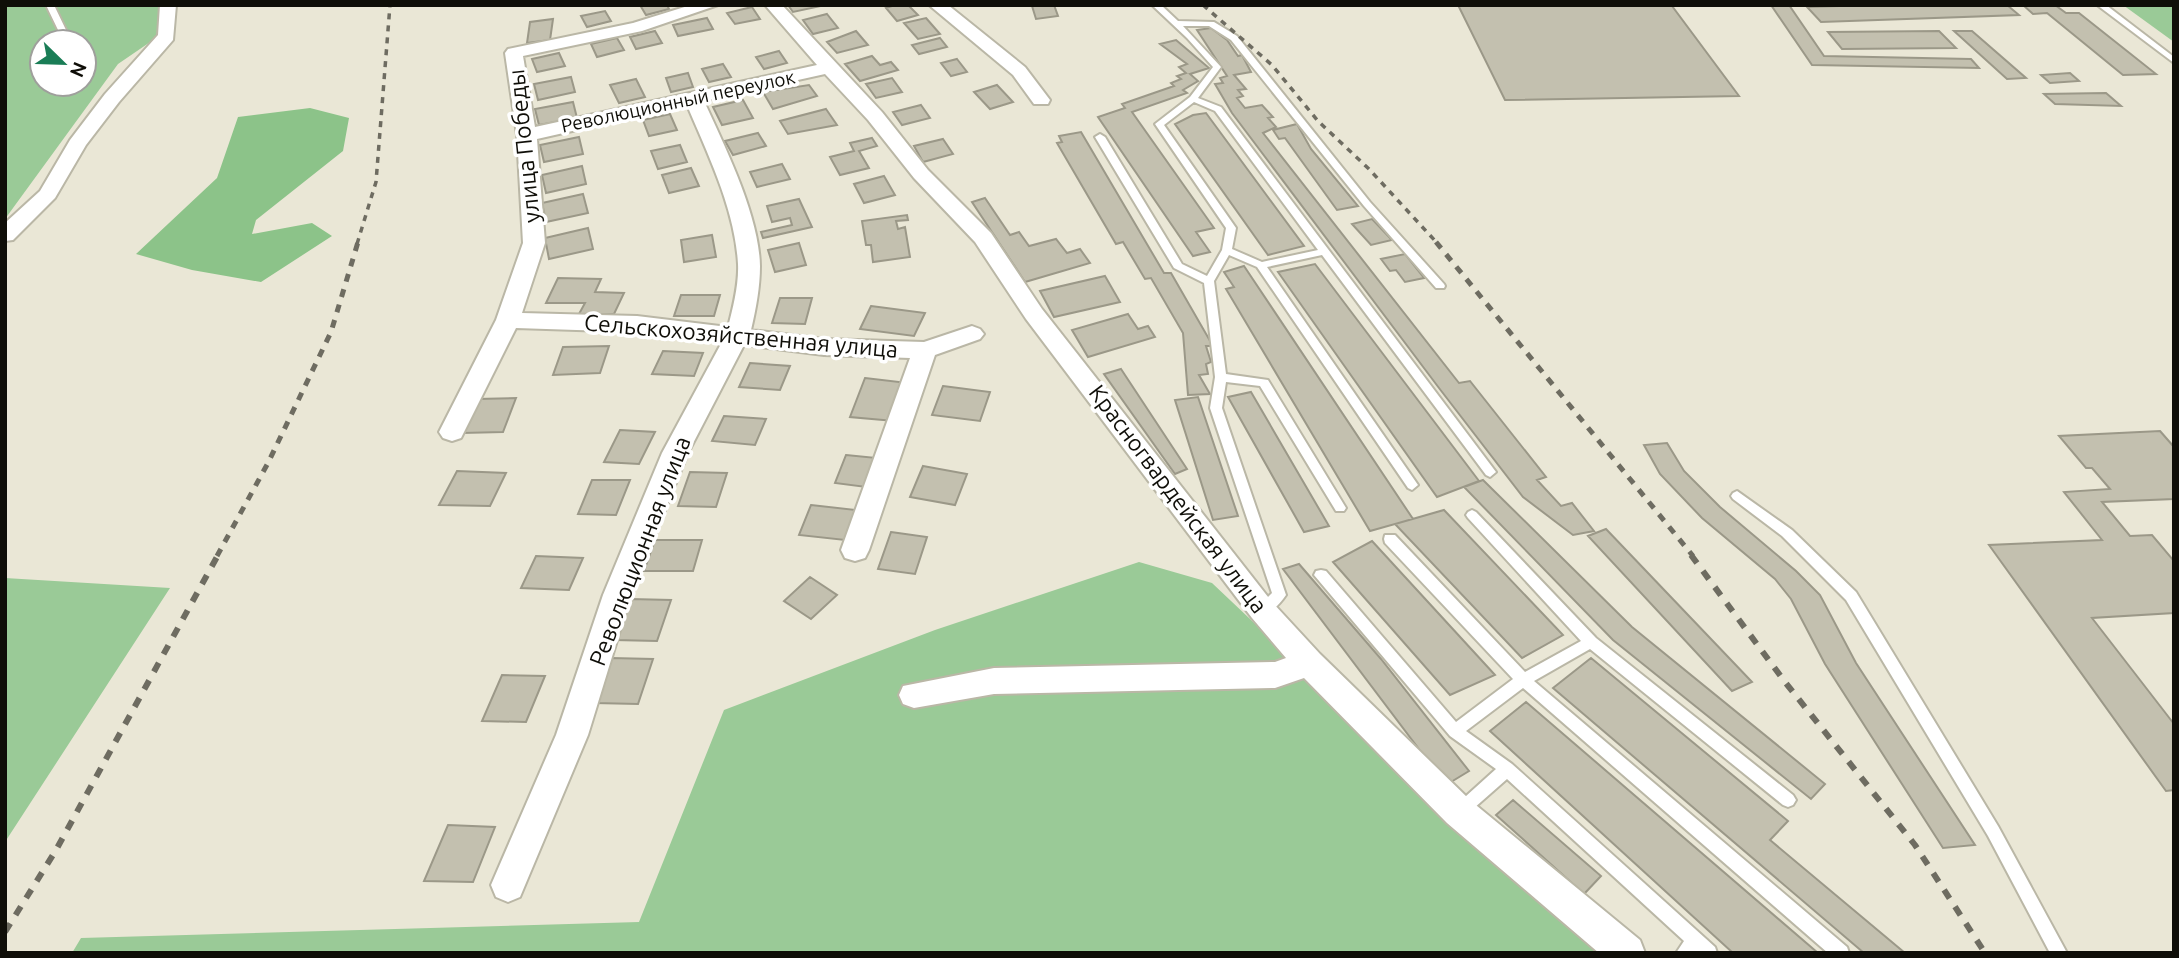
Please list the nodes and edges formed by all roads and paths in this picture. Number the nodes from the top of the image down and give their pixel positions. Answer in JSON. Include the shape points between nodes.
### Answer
{"nodes":[{"id":1,"x":50,"y":5,"type":"edge"},
{"id":2,"x":168,"y":5,"type":"edge"},
{"id":3,"x":710,"y":5,"type":"edge"},
{"id":4,"x":773,"y":5,"type":"edge"},
{"id":5,"x":937,"y":5,"type":"edge"},
{"id":6,"x":1156,"y":5,"type":"edge"},
{"id":7,"x":2101,"y":5,"type":"edge"},
{"id":8,"x":1175,"y":23,"type":"junction"},
{"id":9,"x":61,"y":28,"type":"edge"},
{"id":10,"x":2174,"y":61,"type":"edge"},
{"id":11,"x":829,"y":68,"type":"junction"},
{"id":12,"x":693,"y":98,"type":"junction"},
{"id":13,"x":1193,"y":99,"type":"junction"},
{"id":14,"x":1041,"y":100,"type":"dead end"},
{"id":15,"x":527,"y":135,"type":"junction"},
{"id":16,"x":1100,"y":137,"type":"dead end"},
{"id":17,"x":5,"y":235,"type":"edge"},
{"id":18,"x":1227,"y":250,"type":"junction"},
{"id":19,"x":1323,"y":252,"type":"junction"},
{"id":20,"x":1261,"y":265,"type":"junction"},
{"id":21,"x":1209,"y":281,"type":"junction"},
{"id":22,"x":1440,"y":286,"type":"dead end"},
{"id":23,"x":508,"y":320,"type":"junction"},
{"id":24,"x":972,"y":334,"type":"dead end"},
{"id":25,"x":738,"y":335,"type":"junction"},
{"id":26,"x":925,"y":350,"type":"junction"},
{"id":27,"x":1221,"y":377,"type":"junction"},
{"id":28,"x":452,"y":432,"type":"dead end"},
{"id":29,"x":1490,"y":472,"type":"dead end"},
{"id":30,"x":1412,"y":485,"type":"dead end"},
{"id":31,"x":1737,"y":496,"type":"dead end"},
{"id":32,"x":1340,"y":508,"type":"dead end"},
{"id":33,"x":1472,"y":516,"type":"dead end"},
{"id":34,"x":1390,"y":539,"type":"dead end"},
{"id":35,"x":855,"y":550,"type":"dead end"},
{"id":36,"x":1321,"y":575,"type":"dead end"},
{"id":37,"x":1262,"y":610,"type":"junction"},
{"id":38,"x":1591,"y":642,"type":"junction"},
{"id":39,"x":1308,"y":663,"type":"junction"},
{"id":40,"x":1523,"y":680,"type":"junction"},
{"id":41,"x":914,"y":695,"type":"dead end"},
{"id":42,"x":1455,"y":731,"type":"junction"},
{"id":43,"x":1507,"y":769,"type":"junction"},
{"id":44,"x":1788,"y":800,"type":"dead end"},
{"id":45,"x":1459,"y":812,"type":"junction"},
{"id":46,"x":508,"y":885,"type":"dead end"},
{"id":47,"x":1690,"y":947,"type":"edge"},
{"id":48,"x":1627,"y":953,"type":"edge"},
{"id":49,"x":1709,"y":953,"type":"edge"},
{"id":50,"x":1841,"y":953,"type":"edge"},
{"id":51,"x":2059,"y":953,"type":"edge"}],
"edges":[{"from":1,"to":9,"type":"lane"},
{"from":2,"to":17,"type":"street","via":[[167,36],[112,97],[48,194]]},
{"from":3,"to":15,"type":"street","name":"улица Победы","via":[[636,27],[514,52]]},
{"from":4,"to":11,"type":"street","name":"Красногвардейская улица"},
{"from":5,"to":14,"type":"street","via":[[1019,71]]},
{"from":6,"to":8,"type":"lane"},
{"from":7,"to":10,"type":"lane"},
{"from":8,"to":13,"type":"lane","via":[[1217,67]]},
{"from":8,"to":22,"type":"lane","via":[[1211,24],[1234,38],[1367,204]]},
{"from":11,"to":12,"type":"street","name":"Революционный переулок"},
{"from":11,"to":37,"type":"street","name":"Красногвардейская улица","via":[[983,238],[1034,314]]},
{"from":12,"to":15,"type":"street","name":"Революционный переулок"},
{"from":12,"to":25,"type":"street","name":"Революционная улица","via":[[723,166],[749,264]]},
{"from":13,"to":18,"type":"lane","via":[[1159,124],[1231,228]]},
{"from":13,"to":19,"type":"lane","via":[[1218,110]]},
{"from":15,"to":23,"type":"street","name":"улица Победы","via":[[534,243]]},
{"from":16,"to":21,"type":"lane","via":[[1178,266]]},
{"from":18,"to":20,"type":"lane"},
{"from":18,"to":21,"type":"lane"},
{"from":19,"to":20,"type":"lane"},
{"from":19,"to":29,"type":"lane"},
{"from":20,"to":30,"type":"lane"},
{"from":21,"to":27,"type":"lane"},
{"from":23,"to":25,"type":"street","name":"Сельскохозяйственная улица","via":[[637,324]]},
{"from":23,"to":28,"type":"street","name":"улица Победы"},
{"from":24,"to":26,"type":"street","name":"Сельскохозяйственная улица"},
{"from":25,"to":26,"type":"street","name":"Сельскохозяйственная улица","via":[[824,347]]},
{"from":25,"to":46,"type":"street","name":"Революционная улица","via":[[675,453],[617,595],[572,735]]},
{"from":26,"to":35,"type":"street"},
{"from":27,"to":32,"type":"lane","via":[[1264,383]]},
{"from":27,"to":37,"type":"lane","via":[[1216,408],[1279,595]]},
{"from":31,"to":51,"type":"lane","via":[[1787,533],[1850,596],[1993,831]]},
{"from":33,"to":38,"type":"lane"},
{"from":34,"to":40,"type":"lane"},
{"from":36,"to":42,"type":"lane"},
{"from":37,"to":39,"type":"street","name":"Красногвардейская улица"},
{"from":38,"to":40,"type":"lane"},
{"from":38,"to":44,"type":"lane"},
{"from":39,"to":41,"type":"street","via":[[1275,675],[994,681]]},
{"from":39,"to":45,"type":"street","name":"Красногвардейская улица"},
{"from":40,"to":42,"type":"lane"},
{"from":40,"to":50,"type":"lane"},
{"from":42,"to":43,"type":"lane"},
{"from":43,"to":45,"type":"lane"},
{"from":43,"to":47,"type":"lane"},
{"from":45,"to":48,"type":"street","name":"Красногвардейская улица"},
{"from":47,"to":49,"type":"lane"}]}
